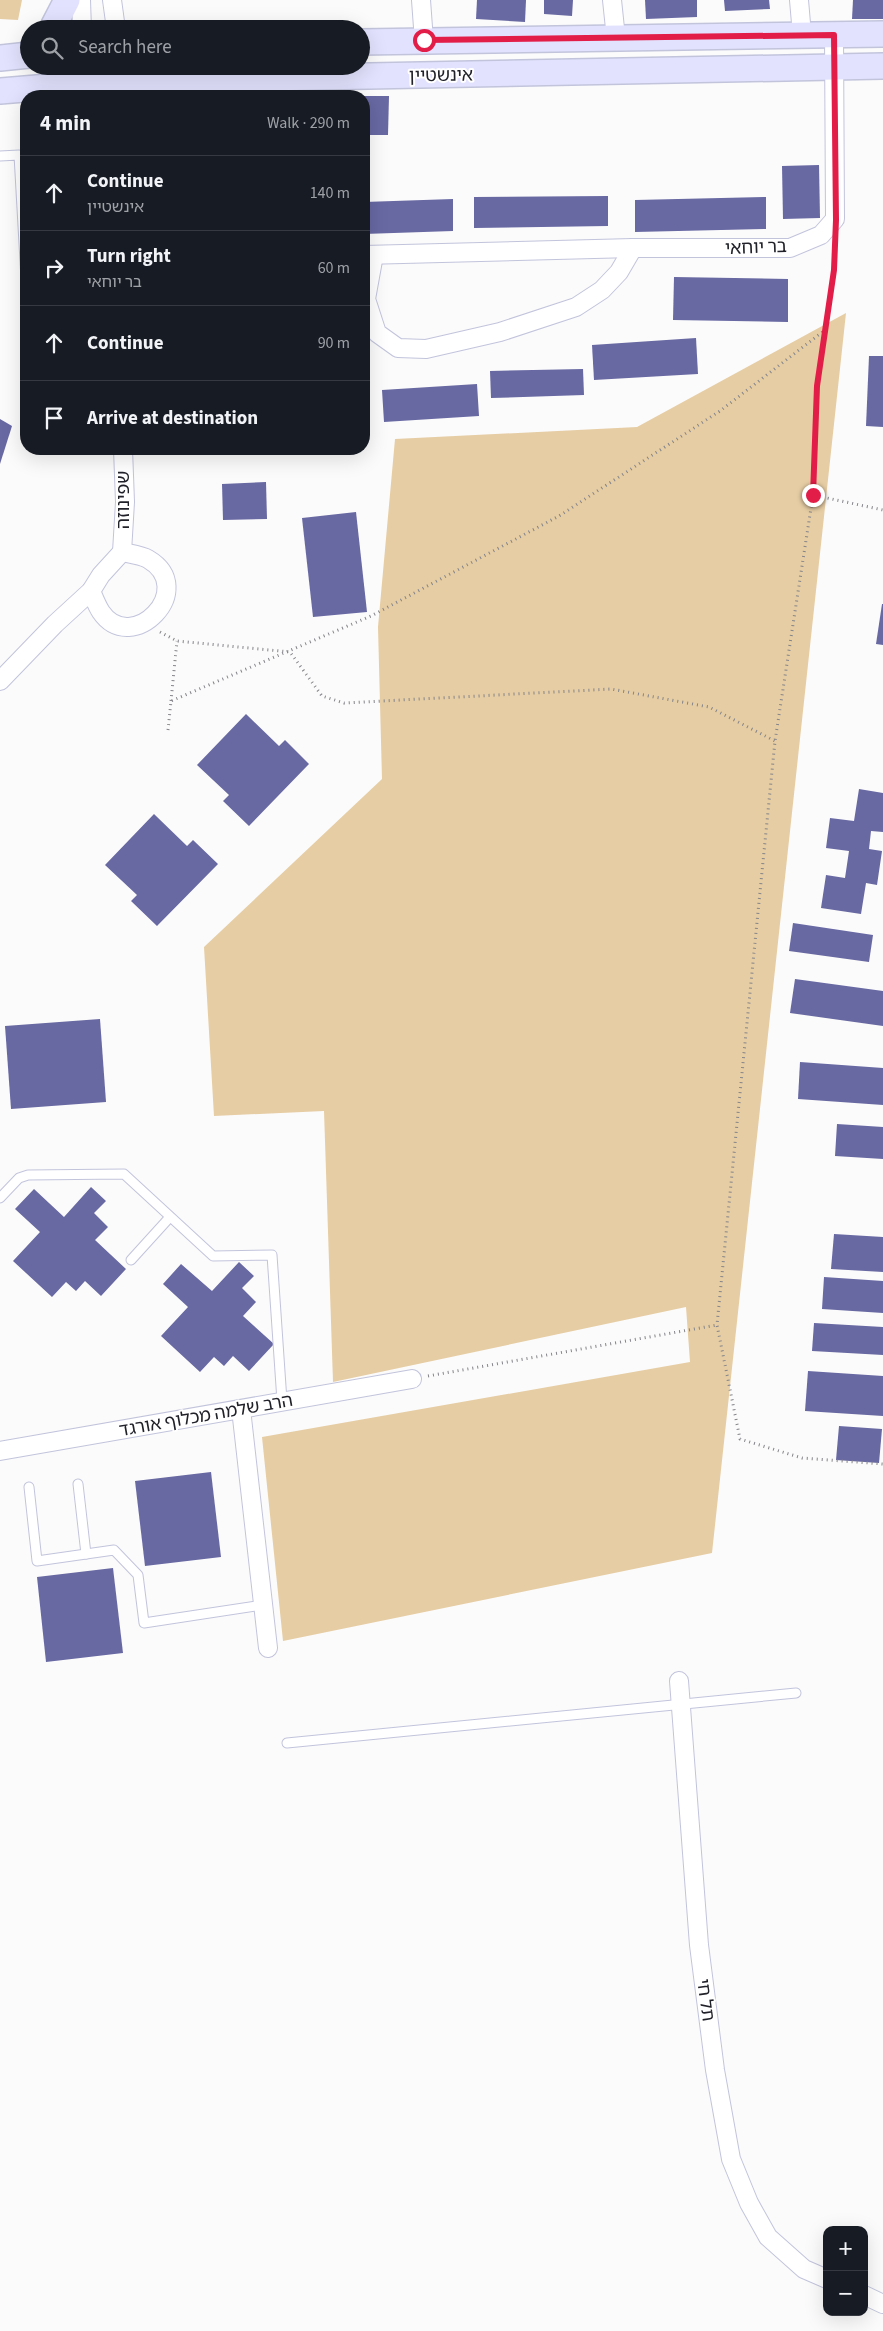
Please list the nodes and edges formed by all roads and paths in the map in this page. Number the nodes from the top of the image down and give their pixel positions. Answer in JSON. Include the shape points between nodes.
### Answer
{"nodes":[{"id":1,"x":67,"y":0,"type":"edge"},
{"id":2,"x":81,"y":0,"type":"edge"},
{"id":3,"x":112,"y":0,"type":"edge"},
{"id":4,"x":421,"y":0,"type":"edge"},
{"id":5,"x":612,"y":0,"type":"edge"},
{"id":6,"x":799,"y":0,"type":"edge"},
{"id":7,"x":57,"y":20,"type":"edge"},
{"id":8,"x":82,"y":20,"type":"edge"},
{"id":9,"x":115,"y":20,"type":"edge"},
{"id":10,"x":883,"y":34,"type":"edge"},
{"id":11,"x":802,"y":35,"type":"junction"},
{"id":12,"x":834,"y":35,"type":"junction"},
{"id":13,"x":616,"y":38,"type":"junction"},
{"id":14,"x":424,"y":40,"type":"junction"},
{"id":15,"x":370,"y":42,"type":"edge"},
{"id":16,"x":20,"y":56,"type":"edge"},
{"id":17,"x":0,"y":58,"type":"edge"},
{"id":18,"x":883,"y":66,"type":"edge"},
{"id":19,"x":835,"y":67,"type":"junction"},
{"id":20,"x":197,"y":80,"type":"junction"},
{"id":21,"x":120,"y":81,"type":"edge"},
{"id":22,"x":86,"y":82,"type":"edge"},
{"id":23,"x":176,"y":90,"type":"edge"},
{"id":24,"x":0,"y":91,"type":"edge"},
{"id":25,"x":20,"y":100,"type":"edge"},
{"id":26,"x":0,"y":156,"type":"edge"},
{"id":27,"x":20,"y":172,"type":"edge"},
{"id":28,"x":836,"y":220,"type":"junction"},
{"id":29,"x":633,"y":248,"type":"junction"},
{"id":30,"x":370,"y":255,"type":"edge"},
{"id":31,"x":370,"y":311,"type":"edge"},
{"id":32,"x":825,"y":330,"type":"junction"},
{"id":33,"x":123,"y":455,"type":"edge"},
{"id":34,"x":813,"y":495,"type":"junction"},
{"id":35,"x":883,"y":510,"type":"edge"},
{"id":36,"x":122,"y":552,"type":"junction"},
{"id":37,"x":91,"y":591,"type":"junction"},
{"id":38,"x":144,"y":624,"type":"junction"},
{"id":39,"x":178,"y":641,"type":"junction"},
{"id":40,"x":290,"y":652,"type":"junction"},
{"id":41,"x":0,"y":681,"type":"edge"},
{"id":42,"x":171,"y":701,"type":"junction"},
{"id":43,"x":168,"y":730,"type":"dead end"},
{"id":44,"x":775,"y":741,"type":"junction"},
{"id":45,"x":0,"y":1198,"type":"edge"},
{"id":46,"x":170,"y":1217,"type":"junction"},
{"id":47,"x":131,"y":1260,"type":"dead end"},
{"id":48,"x":717,"y":1325,"type":"junction"},
{"id":49,"x":412,"y":1379,"type":"joint"},
{"id":50,"x":282,"y":1402,"type":"junction"},
{"id":51,"x":241,"y":1409,"type":"junction"},
{"id":52,"x":0,"y":1452,"type":"edge"},
{"id":53,"x":883,"y":1464,"type":"edge"},
{"id":54,"x":78,"y":1484,"type":"dead end"},
{"id":55,"x":29,"y":1487,"type":"dead end"},
{"id":56,"x":86,"y":1554,"type":"junction"},
{"id":57,"x":263,"y":1605,"type":"junction"},
{"id":58,"x":268,"y":1648,"type":"dead end"},
{"id":59,"x":679,"y":1681,"type":"dead end"},
{"id":60,"x":796,"y":1693,"type":"dead end"},
{"id":61,"x":682,"y":1704,"type":"junction"},
{"id":62,"x":287,"y":1743,"type":"dead end"},
{"id":63,"x":823,"y":2277,"type":"edge"},
{"id":64,"x":868,"y":2298,"type":"edge"},
{"id":65,"x":883,"y":2304,"type":"edge"}],
"edges":[{"from":1,"to":7,"type":"main road"},
{"from":2,"to":8,"type":"street"},
{"from":3,"to":9,"type":"street"},
{"from":4,"to":14,"type":"street"},
{"from":5,"to":13,"type":"street"},
{"from":6,"to":11,"type":"street"},
{"from":10,"to":12,"type":"main road","name":"אינשטיין"},
{"from":11,"to":12,"type":"main road","name":"אינשטיין"},
{"from":11,"to":13,"type":"main road","name":"אינשטיין"},
{"from":12,"to":19,"type":"street"},
{"from":13,"to":14,"type":"main road","name":"אינשטיין"},
{"from":14,"to":15,"type":"main road","name":"אינשטיין"},
{"from":16,"to":17,"type":"main road"},
{"from":18,"to":19,"type":"main road","name":"אינשטיין"},
{"from":19,"to":20,"type":"main road","name":"אינשטיין"},
{"from":19,"to":28,"type":"street"},
{"from":20,"to":21,"type":"main road","name":"אינשטיין"},
{"from":20,"to":23,"type":"main road"},
{"from":21,"to":22,"type":"main road","name":"אינשטיין"},
{"from":22,"to":24,"type":"main road","name":"אינשטיין"},
{"from":24,"to":25,"type":"main road"},
{"from":26,"to":27,"type":"lane","via":[[19,154]]},
{"from":28,"to":29,"type":"street","name":"בר יוחאי","via":[[821,234],[790,248]]},
{"from":28,"to":32,"type":"path","via":[[834,270]]},
{"from":29,"to":30,"type":"street","name":"בר יוחאי"},
{"from":29,"to":31,"type":"street","name":"בר יוחאי","via":[[614,278],[576,307],[500,332],[426,349],[398,348],[377,333]]},
{"from":32,"to":34,"type":"path","via":[[817,386]]},
{"from":32,"to":40,"type":"path","via":[[720,411],[559,516],[371,616]]},
{"from":33,"to":36,"type":"street","name":"שפינוזה"},
{"from":34,"to":35,"type":"path"},
{"from":34,"to":44,"type":"path"},
{"from":36,"to":37,"type":"street"},
{"from":36,"to":38,"type":"street","via":[[147,558],[155,564],[166,585],[162,608]]},
{"from":37,"to":38,"type":"street","via":[[101,612],[110,621],[132,626]]},
{"from":37,"to":41,"type":"street"},
{"from":38,"to":39,"type":"path"},
{"from":39,"to":40,"type":"path"},
{"from":39,"to":42,"type":"path"},
{"from":40,"to":42,"type":"path"},
{"from":40,"to":44,"type":"path","via":[[322,696],[344,703],[611,689],[709,706]]},
{"from":42,"to":43,"type":"path"},
{"from":44,"to":48,"type":"path"},
{"from":45,"to":46,"type":"lane","via":[[19,1178],[28,1175],[124,1174]]},
{"from":46,"to":47,"type":"lane"},
{"from":46,"to":50,"type":"lane","via":[[213,1256],[272,1255]]},
{"from":48,"to":49,"type":"path"},
{"from":48,"to":53,"type":"path","via":[[740,1439],[802,1458]]},
{"from":49,"to":50,"type":"street","name":"הרב שלמה מכלוף אורגד"},
{"from":50,"to":51,"type":"street","name":"הרב שלמה מכלוף אורגד"},
{"from":51,"to":52,"type":"street","name":"הרב שלמה מכלוף אורגד"},
{"from":51,"to":57,"type":"street"},
{"from":54,"to":56,"type":"lane"},
{"from":55,"to":56,"type":"lane","via":[[37,1561]]},
{"from":56,"to":57,"type":"lane","via":[[114,1550],[138,1575],[144,1623]]},
{"from":57,"to":58,"type":"street"},
{"from":59,"to":61,"type":"street","name":"תל חי"},
{"from":60,"to":61,"type":"lane"},
{"from":61,"to":62,"type":"lane"},
{"from":61,"to":63,"type":"street","name":"תל חי","via":[[699,1945],[730,2159],[768,2237],[804,2269]]},
{"from":64,"to":65,"type":"street"}]}
